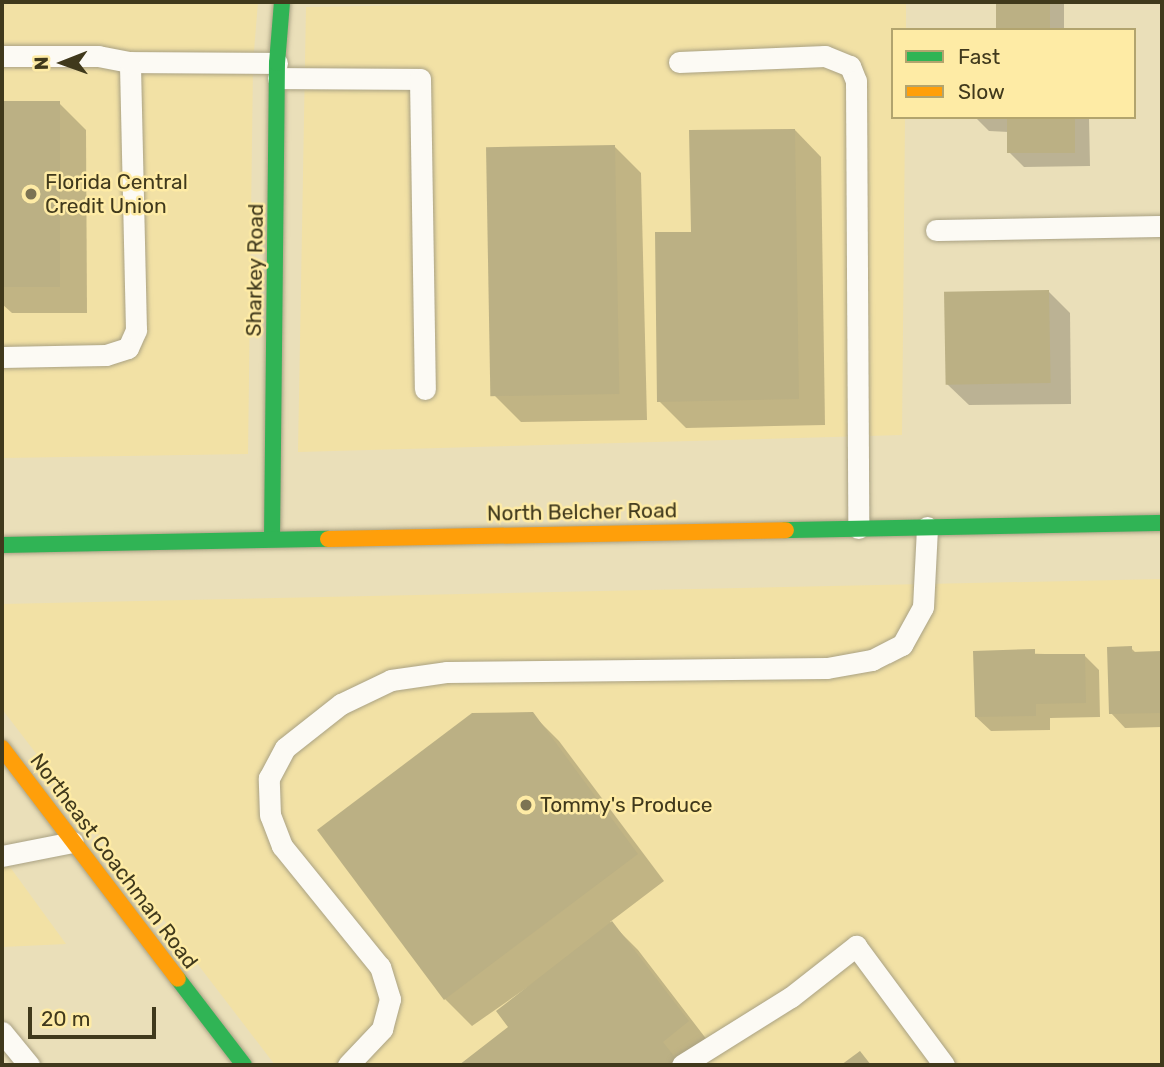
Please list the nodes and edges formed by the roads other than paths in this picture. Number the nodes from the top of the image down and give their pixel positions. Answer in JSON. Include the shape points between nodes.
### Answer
{"nodes":[{"id":1,"x":282,"y":2,"type":"edge"},
{"id":2,"x":2,"y":56,"type":"edge"},
{"id":3,"x":130,"y":62,"type":"junction"},
{"id":4,"x":679,"y":62,"type":"dead end"},
{"id":5,"x":277,"y":71,"type":"junction"},
{"id":6,"x":1162,"y":226,"type":"edge"},
{"id":7,"x":936,"y":230,"type":"dead end"},
{"id":8,"x":2,"y":358,"type":"edge"},
{"id":9,"x":425,"y":389,"type":"dead end"},
{"id":10,"x":1162,"y":523,"type":"edge"},
{"id":11,"x":927,"y":527,"type":"junction"},
{"id":12,"x":858,"y":528,"type":"junction"},
{"id":13,"x":272,"y":539,"type":"junction"},
{"id":14,"x":2,"y":545,"type":"edge"},
{"id":15,"x":2,"y":748,"type":"edge"},
{"id":16,"x":73,"y":842,"type":"junction"},
{"id":17,"x":2,"y":856,"type":"edge"},
{"id":18,"x":2,"y":1032,"type":"edge"},
{"id":19,"x":29,"y":1065,"type":"edge"},
{"id":20,"x":244,"y":1065,"type":"edge"},
{"id":21,"x":348,"y":1065,"type":"edge"},
{"id":22,"x":682,"y":1065,"type":"edge"},
{"id":23,"x":944,"y":1065,"type":"edge"}],
"edges":[{"from":1,"to":5,"type":"main road","name":"Sharkey Road"},
{"from":2,"to":3,"type":"lane","via":[[98,56]]},
{"from":3,"to":5,"type":"lane"},
{"from":3,"to":8,"type":"lane","via":[[136,330],[128,348],[106,355]]},
{"from":4,"to":12,"type":"lane","via":[[825,56],[850,66],[856,81]]},
{"from":5,"to":9,"type":"lane","via":[[420,79]]},
{"from":5,"to":13,"type":"main road","name":"Sharkey Road"},
{"from":6,"to":7,"type":"lane"},
{"from":10,"to":11,"type":"main road","name":"North Belcher Road"},
{"from":11,"to":12,"type":"main road","name":"North Belcher Road"},
{"from":11,"to":21,"type":"lane","via":[[923,607],[902,645],[872,660],[827,668],[447,672],[391,680],[341,704],[285,748],[270,778],[270,816],[282,846],[380,967],[390,999],[382,1029]]},
{"from":12,"to":13,"type":"main road","name":"North Belcher Road"},
{"from":13,"to":14,"type":"main road","name":"North Belcher Road"},
{"from":15,"to":16,"type":"main road","name":"Northeast Coachman Road"},
{"from":16,"to":17,"type":"lane"},
{"from":16,"to":20,"type":"main road","name":"Northeast Coachman Road"},
{"from":18,"to":19,"type":"lane"},
{"from":22,"to":23,"type":"lane","via":[[791,997],[856,946]]}]}
